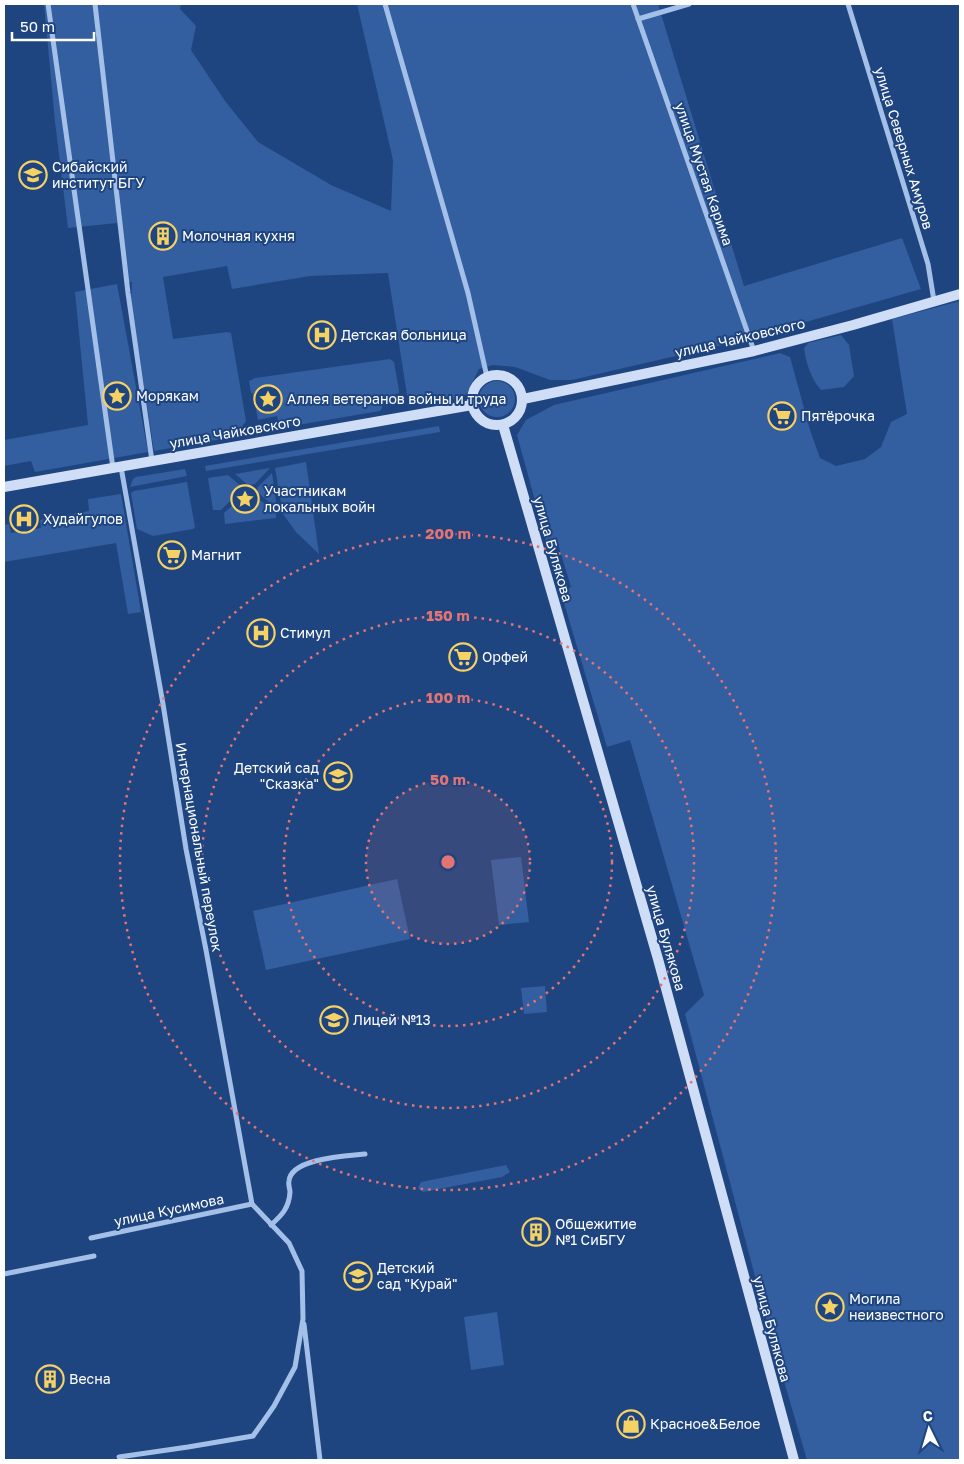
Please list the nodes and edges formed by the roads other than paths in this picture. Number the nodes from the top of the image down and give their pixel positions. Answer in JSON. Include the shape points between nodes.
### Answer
{"nodes":[{"id":1,"x":48,"y":4,"type":"edge"},
{"id":2,"x":95,"y":4,"type":"edge"},
{"id":3,"x":385,"y":4,"type":"edge"},
{"id":4,"x":633,"y":4,"type":"edge"},
{"id":5,"x":689,"y":4,"type":"edge"},
{"id":6,"x":848,"y":4,"type":"edge"},
{"id":7,"x":638,"y":19,"type":"junction"},
{"id":8,"x":960,"y":294,"type":"edge"},
{"id":9,"x":934,"y":301,"type":"junction"},
{"id":10,"x":754,"y":351,"type":"junction"},
{"id":11,"x":487,"y":377,"type":"junction"},
{"id":12,"x":523,"y":398,"type":"junction"},
{"id":13,"x":472,"y":405,"type":"junction"},
{"id":14,"x":503,"y":425,"type":"junction"},
{"id":15,"x":152,"y":461,"type":"junction"},
{"id":16,"x":117,"y":468,"type":"junction"},
{"id":17,"x":4,"y":487,"type":"edge"},
{"id":18,"x":365,"y":1154,"type":"dead end"},
{"id":19,"x":252,"y":1204,"type":"junction"},
{"id":20,"x":271,"y":1224,"type":"junction"},
{"id":21,"x":91,"y":1238,"type":"dead end"},
{"id":22,"x":94,"y":1256,"type":"dead end"},
{"id":23,"x":4,"y":1274,"type":"edge"},
{"id":24,"x":303,"y":1318,"type":"junction"},
{"id":25,"x":119,"y":1457,"type":"dead end"},
{"id":26,"x":320,"y":1460,"type":"edge"},
{"id":27,"x":794,"y":1460,"type":"edge"}],
"edges":[{"from":1,"to":16,"type":"street","name":"Интернациональный переулок"},
{"from":2,"to":15,"type":"street","via":[[128,293]]},
{"from":3,"to":11,"type":"street","via":[[468,293]]},
{"from":4,"to":7,"type":"street","name":"улица Мустая Карима"},
{"from":5,"to":7,"type":"street"},
{"from":6,"to":9,"type":"street","name":"улица Северных Амуров","via":[[928,264]]},
{"from":7,"to":10,"type":"street","name":"улица Мустая Карима"},
{"from":8,"to":9,"type":"street","name":"улица Чайковского"},
{"from":9,"to":10,"type":"street","name":"улица Чайковского"},
{"from":10,"to":12,"type":"street","name":"улица Чайковского"},
{"from":11,"to":12,"type":"street","via":[[499,375],[510,378],[519,387]]},
{"from":11,"to":13,"type":"street","via":[[472,394]]},
{"from":12,"to":14,"type":"street","via":[[518,416]]},
{"from":13,"to":14,"type":"street","via":[[478,417],[489,425]]},
{"from":13,"to":15,"type":"street","name":"улица Чайковского"},
{"from":14,"to":27,"type":"street","name":"улица Булякова","via":[[655,949]]},
{"from":15,"to":16,"type":"street","name":"улица Чайковского"},
{"from":16,"to":17,"type":"street","name":"улица Чайковского"},
{"from":16,"to":19,"type":"street","name":"Интернациональный переулок","via":[[163,704],[186,850]]},
{"from":18,"to":20,"type":"street","via":[[305,1164],[294,1170],[289,1179],[290,1196],[286,1210]]},
{"from":19,"to":20,"type":"street"},
{"from":19,"to":21,"type":"street","name":"улица Кусимова"},
{"from":20,"to":24,"type":"street","via":[[289,1243],[302,1271]]},
{"from":22,"to":23,"type":"street"},
{"from":24,"to":25,"type":"street","via":[[295,1368],[253,1436]]},
{"from":24,"to":26,"type":"street"}]}
